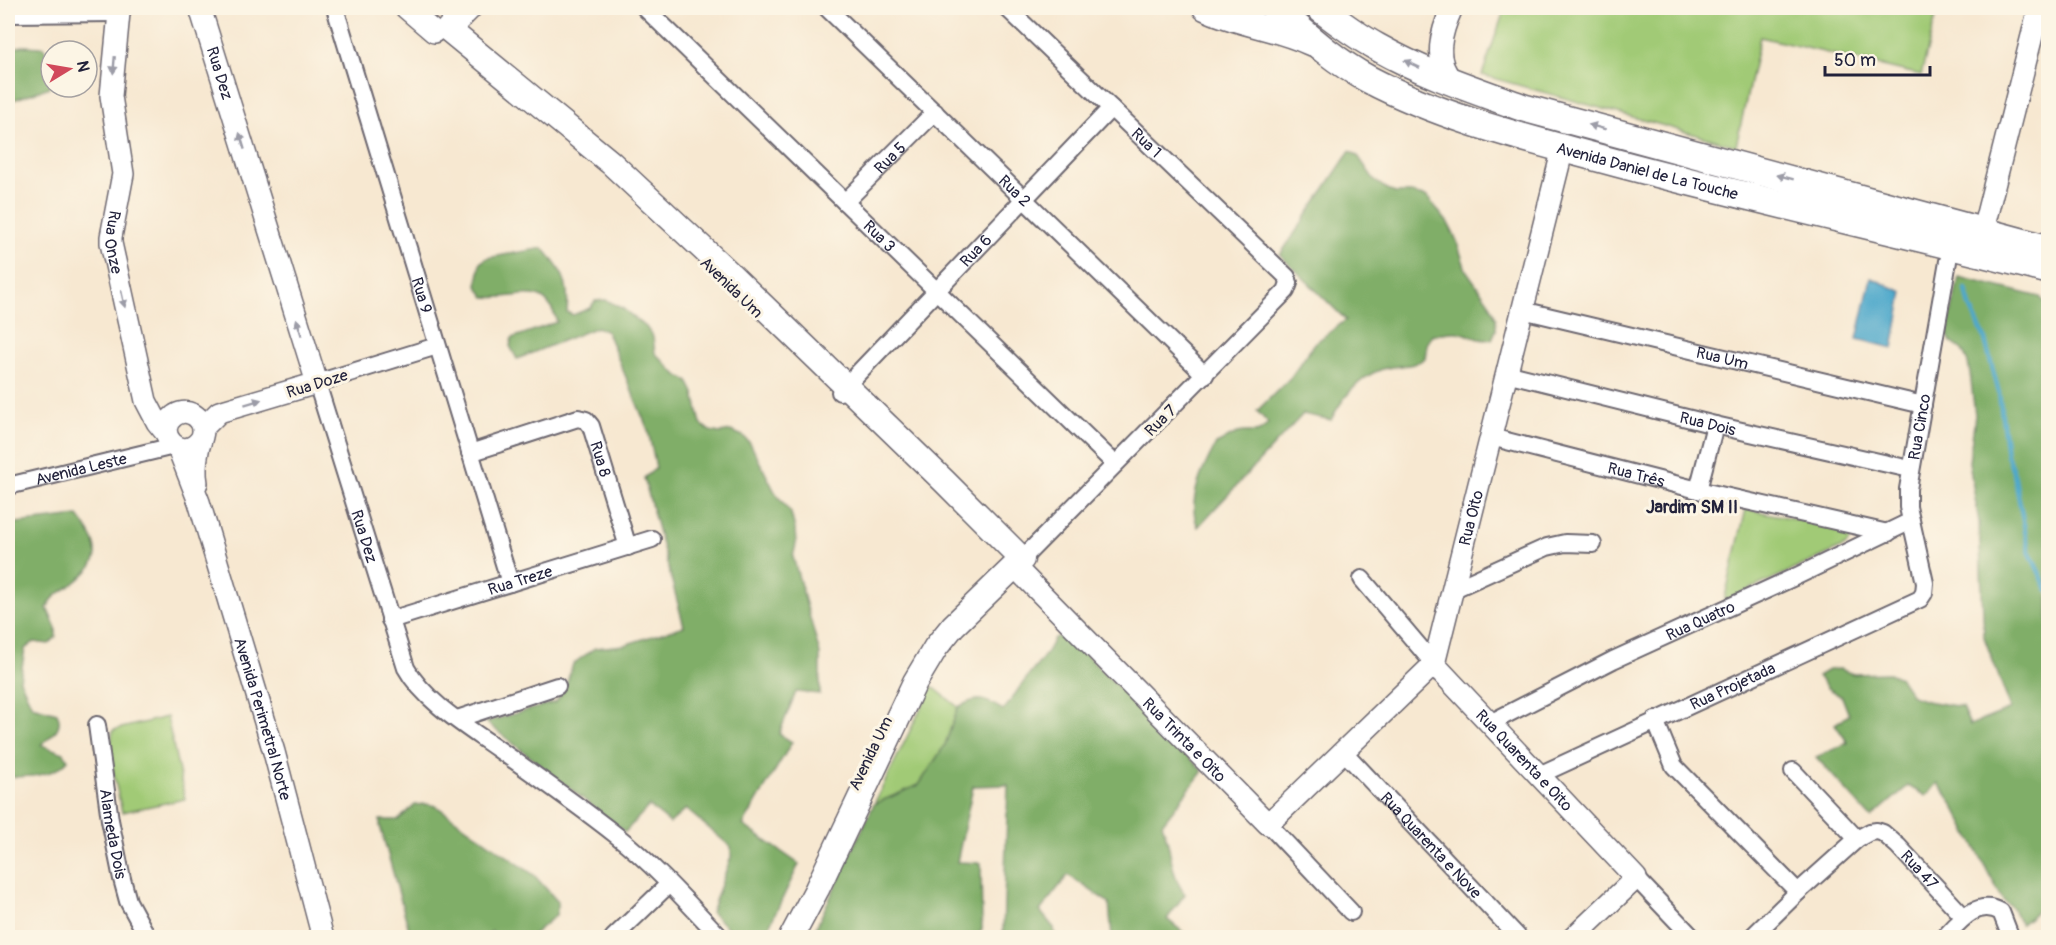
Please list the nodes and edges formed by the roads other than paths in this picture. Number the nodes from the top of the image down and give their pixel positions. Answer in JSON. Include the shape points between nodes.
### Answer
{"nodes":[{"id":1,"x":200,"y":8,"type":"edge"},
{"id":2,"x":335,"y":8,"type":"edge"},
{"id":3,"x":406,"y":8,"type":"edge"},
{"id":4,"x":469,"y":8,"type":"edge"},
{"id":5,"x":645,"y":8,"type":"edge"},
{"id":6,"x":827,"y":8,"type":"edge"},
{"id":7,"x":1007,"y":8,"type":"edge"},
{"id":8,"x":1205,"y":8,"type":"edge"},
{"id":9,"x":1275,"y":8,"type":"edge"},
{"id":10,"x":1320,"y":8,"type":"edge"},
{"id":11,"x":1452,"y":8,"type":"edge"},
{"id":12,"x":2040,"y":8,"type":"edge"},
{"id":13,"x":120,"y":10,"type":"edge"},
{"id":14,"x":8,"y":14,"type":"edge"},
{"id":15,"x":440,"y":22,"type":"edge"},
{"id":16,"x":1319,"y":47,"type":"junction"},
{"id":17,"x":1454,"y":83,"type":"junction"},
{"id":18,"x":1111,"y":108,"type":"junction"},
{"id":19,"x":934,"y":112,"type":"junction"},
{"id":20,"x":1563,"y":148,"type":"junction"},
{"id":21,"x":1842,"y":192,"type":"junction"},
{"id":22,"x":1749,"y":197,"type":"junction"},
{"id":23,"x":1024,"y":199,"type":"junction"},
{"id":24,"x":845,"y":201,"type":"junction"},
{"id":25,"x":1986,"y":218,"type":"junction"},
{"id":26,"x":2049,"y":232,"type":"edge"},
{"id":27,"x":2002,"y":247,"type":"junction"},
{"id":28,"x":2049,"y":249,"type":"edge"},
{"id":29,"x":1948,"y":261,"type":"junction"},
{"id":30,"x":2049,"y":270,"type":"edge"},
{"id":31,"x":1287,"y":277,"type":"joint"},
{"id":32,"x":2049,"y":286,"type":"edge"},
{"id":33,"x":937,"y":290,"type":"junction"},
{"id":34,"x":1522,"y":310,"type":"junction"},
{"id":35,"x":437,"y":346,"type":"junction"},
{"id":36,"x":1506,"y":373,"type":"junction"},
{"id":37,"x":1205,"y":375,"type":"junction"},
{"id":38,"x":317,"y":383,"type":"junction"},
{"id":39,"x":842,"y":389,"type":"junction"},
{"id":40,"x":1923,"y":405,"type":"junction"},
{"id":41,"x":1715,"y":425,"type":"junction"},
{"id":42,"x":202,"y":434,"type":"junction"},
{"id":43,"x":1491,"y":437,"type":"junction"},
{"id":44,"x":168,"y":443,"type":"junction"},
{"id":45,"x":470,"y":453,"type":"junction"},
{"id":46,"x":1115,"y":464,"type":"junction"},
{"id":47,"x":1910,"y":469,"type":"junction"},
{"id":48,"x":8,"y":486,"type":"edge"},
{"id":49,"x":1698,"y":490,"type":"junction"},
{"id":50,"x":199,"y":502,"type":"junction"},
{"id":51,"x":1911,"y":521,"type":"junction"},
{"id":52,"x":1888,"y":533,"type":"junction"},
{"id":53,"x":652,"y":539,"type":"dead end"},
{"id":54,"x":1593,"y":544,"type":"dead end"},
{"id":55,"x":628,"y":547,"type":"junction"},
{"id":56,"x":1015,"y":559,"type":"junction"},
{"id":57,"x":1362,"y":579,"type":"dead end"},
{"id":58,"x":510,"y":583,"type":"junction"},
{"id":59,"x":1452,"y":590,"type":"junction"},
{"id":60,"x":1924,"y":593,"type":"joint"},
{"id":61,"x":390,"y":620,"type":"junction"},
{"id":62,"x":1434,"y":664,"type":"junction"},
{"id":63,"x":557,"y":686,"type":"dead end"},
{"id":64,"x":457,"y":719,"type":"junction"},
{"id":65,"x":1655,"y":720,"type":"junction"},
{"id":66,"x":1490,"y":723,"type":"junction"},
{"id":67,"x":97,"y":725,"type":"dead end"},
{"id":68,"x":1343,"y":751,"type":"junction"},
{"id":69,"x":1793,"y":771,"type":"dead end"},
{"id":70,"x":1539,"y":775,"type":"junction"},
{"id":71,"x":1268,"y":824,"type":"junction"},
{"id":72,"x":1864,"y":836,"type":"junction"},
{"id":73,"x":1636,"y":878,"type":"junction"},
{"id":74,"x":669,"y":884,"type":"junction"},
{"id":75,"x":1798,"y":892,"type":"junction"},
{"id":76,"x":1351,"y":912,"type":"dead end"},
{"id":77,"x":1970,"y":913,"type":"junction"},
{"id":78,"x":148,"y":938,"type":"edge"},
{"id":79,"x":323,"y":938,"type":"edge"},
{"id":80,"x":614,"y":938,"type":"edge"},
{"id":81,"x":721,"y":938,"type":"edge"},
{"id":82,"x":780,"y":938,"type":"edge"},
{"id":83,"x":791,"y":938,"type":"edge"},
{"id":84,"x":1519,"y":938,"type":"edge"},
{"id":85,"x":1573,"y":938,"type":"edge"},
{"id":86,"x":1693,"y":938,"type":"edge"},
{"id":87,"x":1751,"y":938,"type":"edge"},
{"id":88,"x":1944,"y":938,"type":"edge"},
{"id":89,"x":2012,"y":938,"type":"edge"}],
"edges":[{"from":38,"to":1,"type":"street","name":"Rua Dez","one_way":true},
{"from":2,"to":35,"type":"street","name":"Rua 9"},
{"from":3,"to":15,"type":"street"},
{"from":4,"to":15,"type":"main road"},
{"from":5,"to":24,"type":"street","name":"Rua 3"},
{"from":6,"to":19,"type":"street","name":"Rua 2"},
{"from":7,"to":18,"type":"street","name":"Rua 1"},
{"from":8,"to":16,"type":"main road","via":[[1289,33]]},
{"from":9,"to":16,"type":"main road","name":"Avenida Daniel de La Touche"},
{"from":17,"to":10,"type":"main road","name":"Avenida Daniel de La Touche","one_way":true,"via":[[1378,48]]},
{"from":11,"to":17,"type":"street","via":[[1442,33],[1440,53],[1444,70]]},
{"from":12,"to":25,"type":"street"},
{"from":13,"to":14,"type":"street"},
{"from":13,"to":44,"type":"street","name":"Rua Onze","one_way":true,"via":[[111,96],[123,174],[111,243],[146,401]]},
{"from":15,"to":39,"type":"main road","name":"Avenida Um","via":[[520,103],[605,169]]},
{"from":16,"to":20,"type":"main road","name":"Avenida Daniel de La Touche","via":[[1415,102]]},
{"from":21,"to":17,"type":"main road","name":"Avenida Daniel de La Touche","one_way":true,"via":[[1524,108]]},
{"from":18,"to":23,"type":"street","name":"Rua 6"},
{"from":18,"to":31,"type":"street","name":"Rua 1"},
{"from":19,"to":23,"type":"street","name":"Rua 2"},
{"from":19,"to":24,"type":"street","name":"Rua 5"},
{"from":20,"to":22,"type":"main road","name":"Avenida Daniel de La Touche"},
{"from":20,"to":34,"type":"street","name":"Rua Oito"},
{"from":21,"to":25,"type":"main road"},
{"from":21,"to":27,"type":"main road","name":"Avenida Daniel de La Touche"},
{"from":22,"to":27,"type":"main road","name":"Avenida Daniel de La Touche"},
{"from":22,"to":29,"type":"main road"},
{"from":23,"to":33,"type":"street","name":"Rua 6"},
{"from":23,"to":37,"type":"street","name":"Rua 2"},
{"from":24,"to":33,"type":"street","name":"Rua 3"},
{"from":25,"to":26,"type":"main road"},
{"from":27,"to":28,"type":"main road","name":"Avenida Daniel de La Touche"},
{"from":27,"to":30,"type":"main road","name":"Avenida Daniel de La Touche"},
{"from":29,"to":32,"type":"main road"},
{"from":29,"to":40,"type":"street","name":"Rua Cinco"},
{"from":31,"to":37,"type":"street","name":"Rua 7","via":[[1286,291]]},
{"from":33,"to":39,"type":"street","name":"Rua 6"},
{"from":33,"to":46,"type":"street","name":"Rua 3"},
{"from":34,"to":36,"type":"street","name":"Rua Oito"},
{"from":34,"to":40,"type":"street","name":"Rua Um"},
{"from":35,"to":38,"type":"street","name":"Rua Doze"},
{"from":35,"to":45,"type":"street","name":"Rua 9"},
{"from":36,"to":41,"type":"street","name":"Rua Dois"},
{"from":36,"to":43,"type":"street","name":"Rua Oito"},
{"from":37,"to":46,"type":"street","name":"Rua 7"},
{"from":42,"to":38,"type":"street","name":"Rua Doze","one_way":true,"via":[[219,412]]},
{"from":38,"to":61,"type":"street","name":"Rua Dez"},
{"from":39,"to":56,"type":"main road","name":"Avenida Um"},
{"from":40,"to":47,"type":"street","name":"Rua Cinco"},
{"from":41,"to":47,"type":"street","name":"Rua Dois"},
{"from":41,"to":49,"type":"street"},
{"from":42,"to":44,"type":"street","via":[[193,447]]},
{"from":42,"to":44,"type":"street","via":[[197,417],[185,412],[169,421]]},
{"from":42,"to":50,"type":"street","name":"Avenida Perimetral Norte","via":[[196,470]]},
{"from":43,"to":49,"type":"street","name":"Rua Três"},
{"from":43,"to":59,"type":"street","name":"Rua Oito"},
{"from":44,"to":48,"type":"street","name":"Avenida Leste"},
{"from":44,"to":50,"type":"street","name":"Avenida Perimetral Norte"},
{"from":45,"to":55,"type":"street","name":"Rua 8","via":[[578,418],[586,420]]},
{"from":45,"to":58,"type":"street","name":"Rua 9"},
{"from":46,"to":56,"type":"street","name":"Rua 7"},
{"from":47,"to":51,"type":"street","name":"Rua Cinco"},
{"from":49,"to":52,"type":"street","name":"Rua Três"},
{"from":50,"to":79,"type":"street","name":"Avenida Perimetral Norte","via":[[274,752]]},
{"from":51,"to":52,"type":"street","name":"Rua Quatro"},
{"from":51,"to":60,"type":"street","name":"Rua Cinco"},
{"from":52,"to":66,"type":"street","name":"Rua Quatro","via":[[1613,660]]},
{"from":53,"to":55,"type":"street","name":"Rua Treze"},
{"from":54,"to":59,"type":"street","via":[[1547,547]]},
{"from":55,"to":58,"type":"street","name":"Rua Treze"},
{"from":56,"to":71,"type":"street","name":"Rua Trinta e Oito"},
{"from":56,"to":82,"type":"main road","name":"Avenida Um","via":[[947,615],[930,639],[906,680]]},
{"from":56,"to":83,"type":"main road","name":"Avenida Um","via":[[953,626],[915,682]]},
{"from":57,"to":62,"type":"street","name":"Rua Quarenta e Oito"},
{"from":58,"to":61,"type":"street","name":"Rua Treze"},
{"from":59,"to":62,"type":"street","name":"Rua Oito"},
{"from":60,"to":65,"type":"street","name":"Rua Projetada","via":[[1911,603]]},
{"from":61,"to":64,"type":"street","name":"Rua Dez","via":[[412,679]]},
{"from":62,"to":66,"type":"street","name":"Rua Quarenta e Oito"},
{"from":62,"to":68,"type":"street"},
{"from":63,"to":64,"type":"street"},
{"from":64,"to":74,"type":"street","name":"Rua Dez","via":[[618,837]]},
{"from":65,"to":70,"type":"street","name":"Rua Projetada"},
{"from":65,"to":75,"type":"street","via":[[1674,766]]},
{"from":66,"to":70,"type":"street","name":"Rua Quarenta e Oito"},
{"from":67,"to":78,"type":"street","name":"Alameda Dois","via":[[122,879],[128,901]]},
{"from":68,"to":71,"type":"street"},
{"from":68,"to":84,"type":"street","name":"Rua Quarenta e Nove"},
{"from":69,"to":72,"type":"street"},
{"from":70,"to":73,"type":"street","name":"Rua Quarenta e Oito"},
{"from":71,"to":76,"type":"street","name":"Rua Trinta e Oito"},
{"from":72,"to":75,"type":"street"},
{"from":72,"to":77,"type":"street","name":"Rua 47","via":[[1877,831],[1889,837]]},
{"from":73,"to":85,"type":"street"},
{"from":73,"to":86,"type":"street","name":"Rua Quarenta e Oito"},
{"from":74,"to":80,"type":"street"},
{"from":74,"to":81,"type":"street","name":"Rua Dez"},
{"from":75,"to":87,"type":"street"},
{"from":77,"to":88,"type":"street"},
{"from":77,"to":89,"type":"street","via":[[1988,908],[2001,912]]}]}
